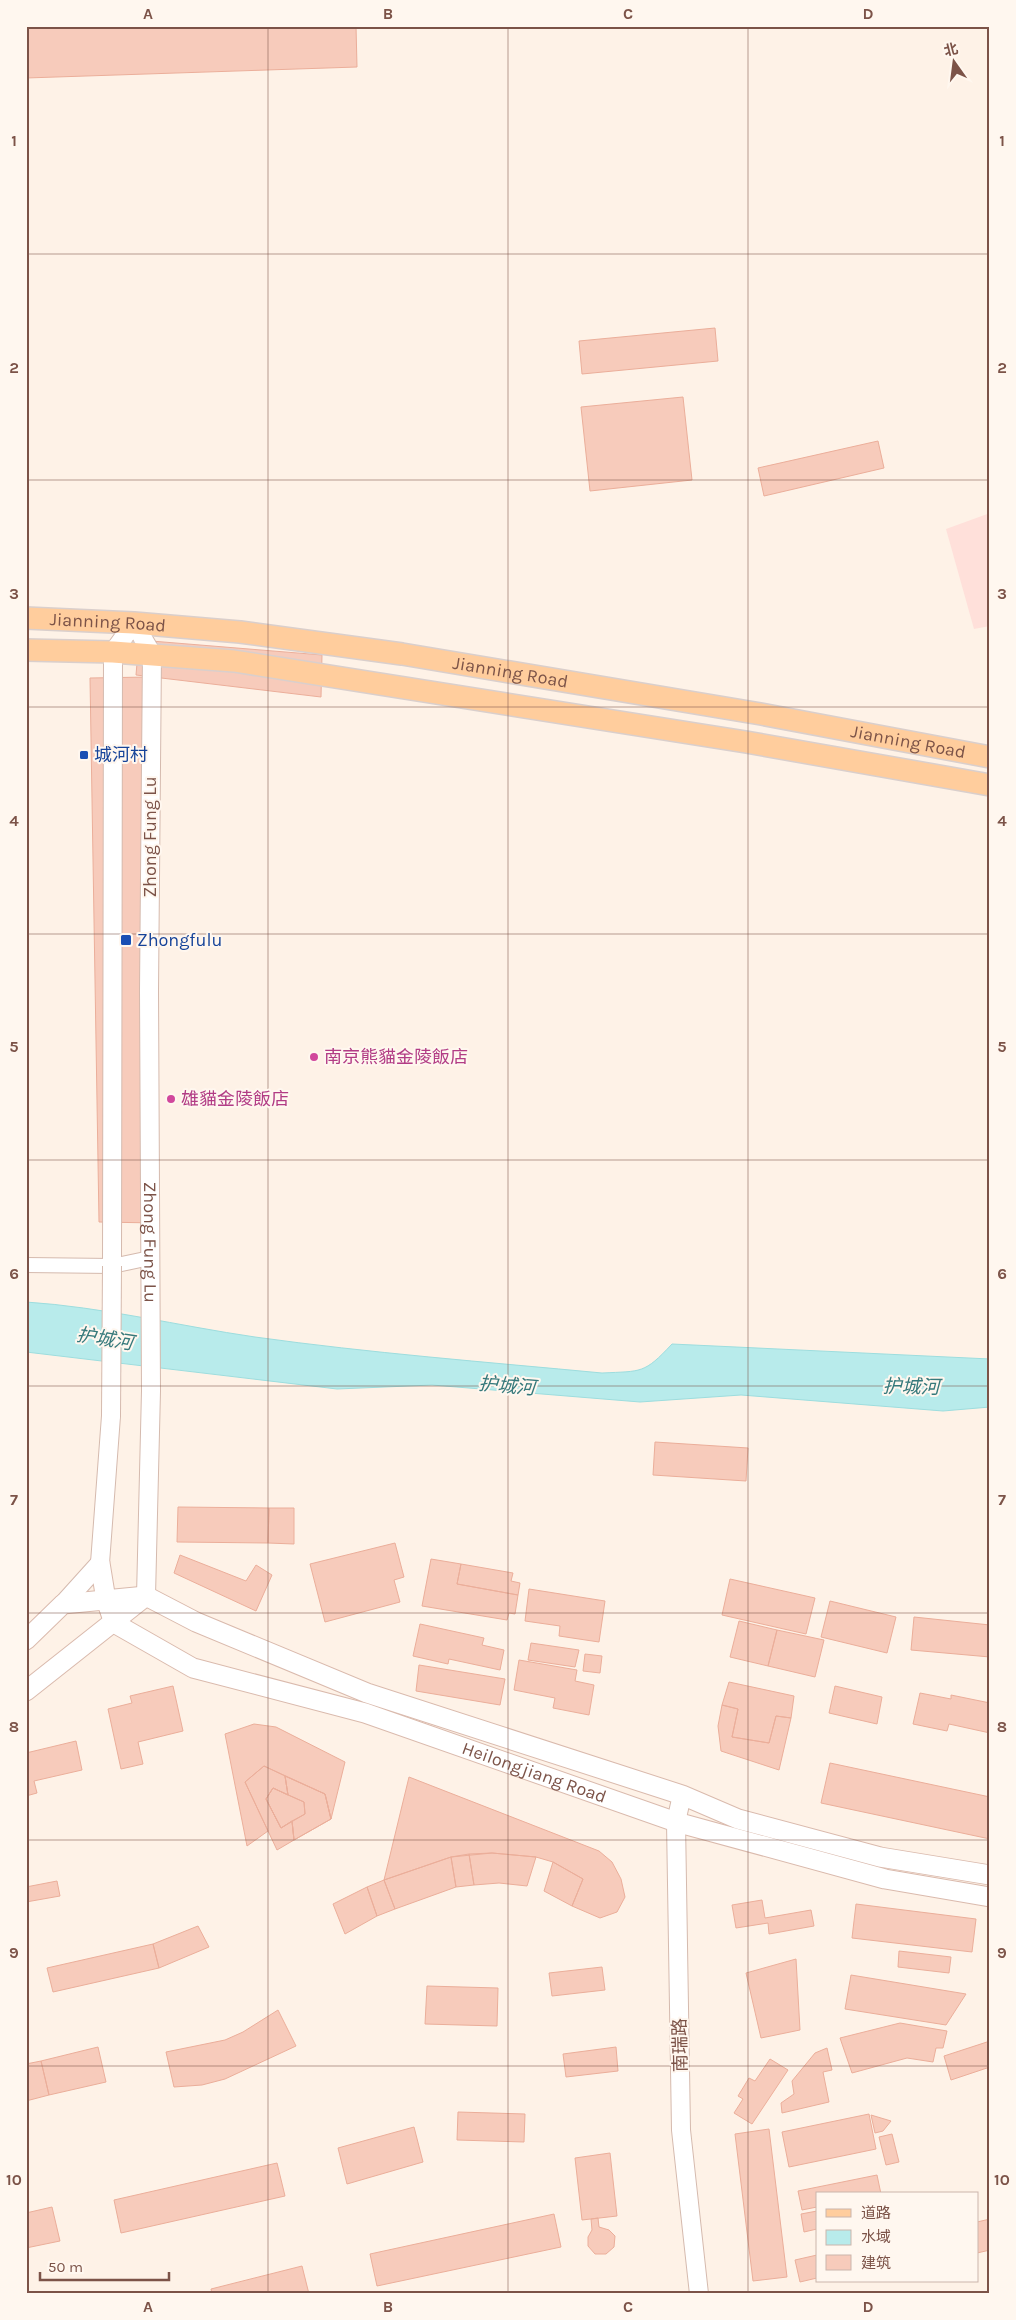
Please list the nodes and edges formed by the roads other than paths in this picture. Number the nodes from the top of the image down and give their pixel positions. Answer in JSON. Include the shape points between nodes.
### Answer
{"nodes":[{"id":1,"x":26,"y":618,"type":"edge"},
{"id":2,"x":134,"y":623,"type":"junction"},
{"id":3,"x":26,"y":650,"type":"edge"},
{"id":4,"x":113,"y":652,"type":"junction"},
{"id":5,"x":152,"y":654,"type":"junction"},
{"id":6,"x":990,"y":757,"type":"edge"},
{"id":7,"x":990,"y":785,"type":"edge"},
{"id":8,"x":150,"y":1258,"type":"junction"},
{"id":9,"x":26,"y":1265,"type":"edge"},
{"id":10,"x":112,"y":1266,"type":"junction"},
{"id":11,"x":100,"y":1563,"type":"junction"},
{"id":12,"x":146,"y":1596,"type":"junction"},
{"id":13,"x":106,"y":1600,"type":"junction"},
{"id":14,"x":63,"y":1604,"type":"junction"},
{"id":15,"x":114,"y":1623,"type":"junction"},
{"id":16,"x":26,"y":1640,"type":"edge"},
{"id":17,"x":26,"y":1691,"type":"edge"},
{"id":18,"x":682,"y":1795,"type":"junction"},
{"id":19,"x":676,"y":1822,"type":"junction"},
{"id":20,"x":990,"y":1875,"type":"edge"},
{"id":21,"x":990,"y":1896,"type":"edge"},
{"id":22,"x":699,"y":2294,"type":"edge"}],
"edges":[{"from":1,"to":2,"type":"main road","name":"Jianning Road"},
{"from":2,"to":4,"type":"street"},
{"from":2,"to":5,"type":"street"},
{"from":2,"to":6,"type":"main road","name":"Jianning Road","via":[[240,632],[402,654],[761,714]]},
{"from":3,"to":4,"type":"main road","name":"Jianning Road"},
{"from":4,"to":5,"type":"main road","name":"Jianning Road"},
{"from":4,"to":10,"type":"street"},
{"from":5,"to":7,"type":"main road","name":"Jianning Road","via":[[244,662],[746,742]]},
{"from":5,"to":8,"type":"street","name":"Zhong Fung Lu"},
{"from":8,"to":10,"type":"street"},
{"from":8,"to":12,"type":"street","name":"Zhong Fung Lu","via":[[151,1391]]},
{"from":9,"to":10,"type":"street"},
{"from":10,"to":11,"type":"street","bridge":true,"via":[[111,1416]]},
{"from":11,"to":13,"type":"main road"},
{"from":11,"to":14,"type":"street"},
{"from":12,"to":13,"type":"main road"},
{"from":12,"to":15,"type":"main road"},
{"from":12,"to":18,"type":"main road","name":"Heilongjiang Road","via":[[196,1622],[367,1693]]},
{"from":13,"to":14,"type":"main road"},
{"from":13,"to":15,"type":"main road"},
{"from":14,"to":16,"type":"main road"},
{"from":15,"to":17,"type":"main road"},
{"from":15,"to":19,"type":"main road","name":"Heilongjiang Road","via":[[193,1668],[365,1713]]},
{"from":18,"to":19,"type":"street","name":"南瑞路"},
{"from":18,"to":20,"type":"main road","name":"Heilongjiang Road","via":[[738,1819],[880,1857]]},
{"from":19,"to":21,"type":"main road","name":"Heilongjiang Road","via":[[884,1879]]},
{"from":19,"to":22,"type":"street","name":"南瑞路","via":[[682,2130]]}]}
